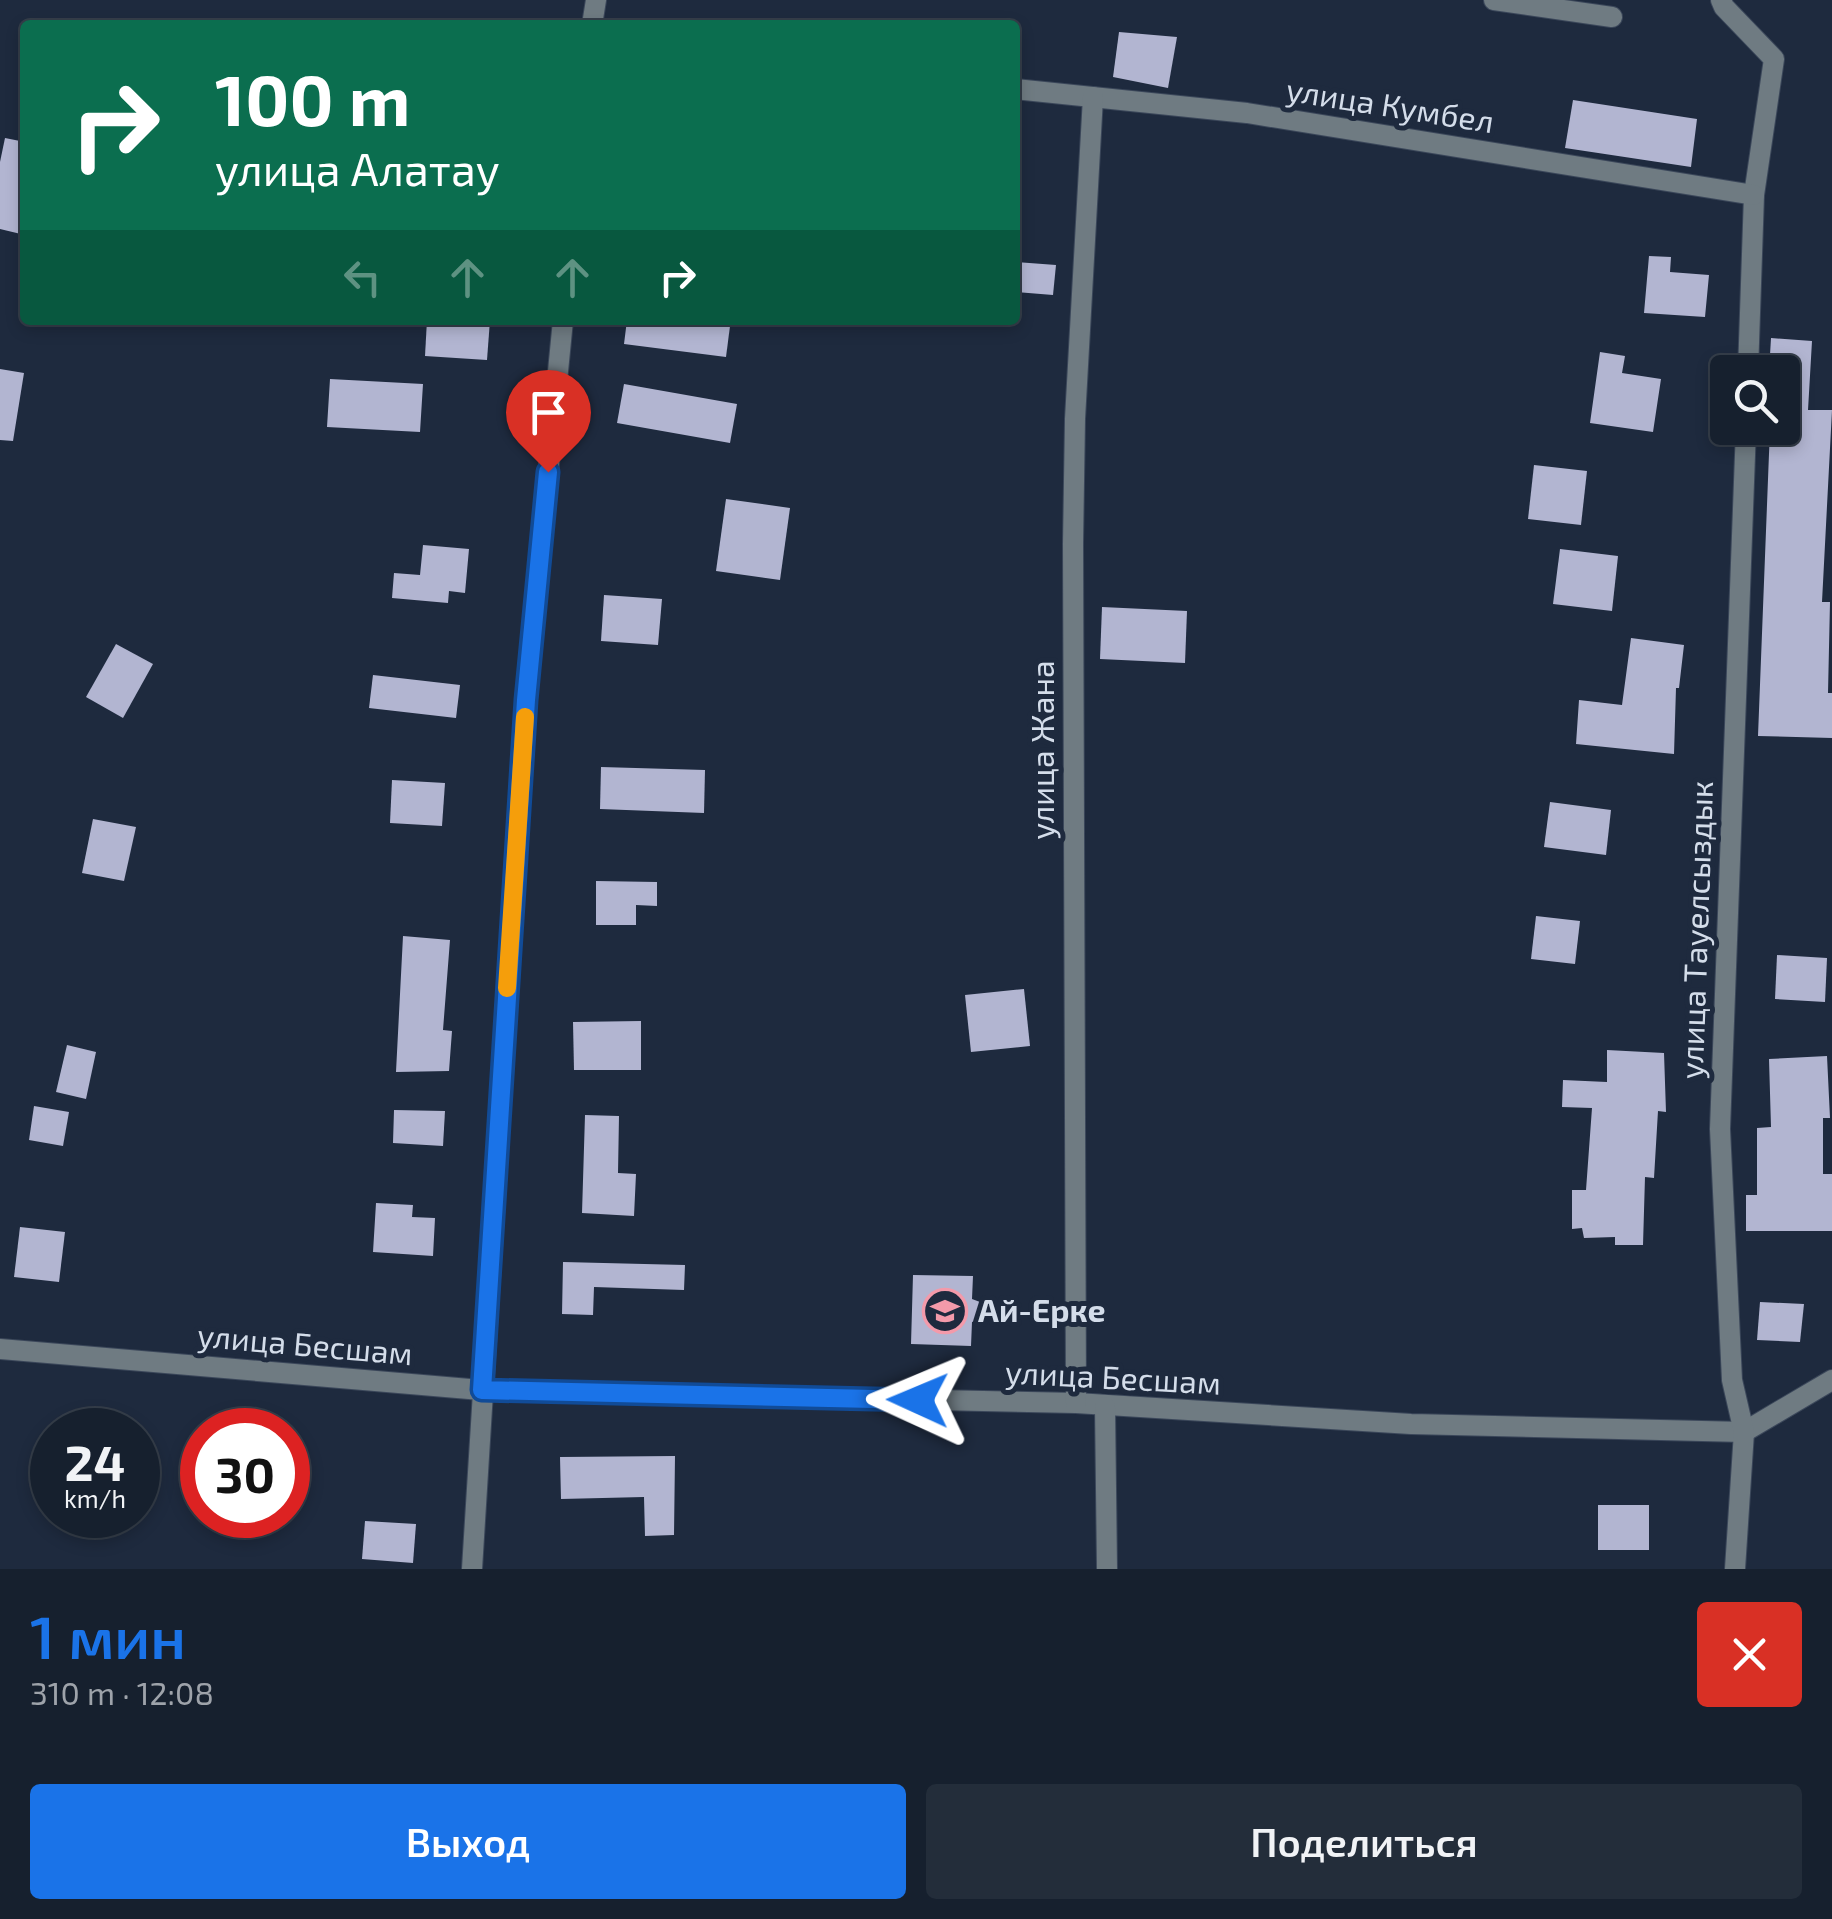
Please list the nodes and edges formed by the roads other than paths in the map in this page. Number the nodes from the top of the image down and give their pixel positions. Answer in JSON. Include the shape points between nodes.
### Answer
{"nodes":[{"id":1,"x":1494,"y":0,"type":"edge"},
{"id":2,"x":1721,"y":0,"type":"edge"},
{"id":3,"x":1612,"y":17,"type":"dead end"},
{"id":4,"x":1020,"y":90,"type":"edge"},
{"id":5,"x":1093,"y":98,"type":"junction"},
{"id":6,"x":1754,"y":196,"type":"junction"},
{"id":7,"x":562,"y":325,"type":"edge"},
{"id":8,"x":1749,"y":355,"type":"edge"},
{"id":9,"x":1745,"y":445,"type":"edge"},
{"id":10,"x":0,"y":1349,"type":"edge"},
{"id":11,"x":1832,"y":1380,"type":"edge"},
{"id":12,"x":482,"y":1390,"type":"junction"},
{"id":13,"x":1076,"y":1404,"type":"junction"},
{"id":14,"x":1105,"y":1407,"type":"junction"},
{"id":15,"x":1744,"y":1432,"type":"junction"},
{"id":16,"x":472,"y":1569,"type":"edge"},
{"id":17,"x":1107,"y":1569,"type":"edge"},
{"id":18,"x":1734,"y":1569,"type":"edge"}],
"edges":[{"from":1,"to":3,"type":"street"},
{"from":2,"to":6,"type":"street","via":[[1774,58]]},
{"from":4,"to":5,"type":"street","name":"улица Кумбел"},
{"from":5,"to":6,"type":"street","name":"улица Кумбел","via":[[1247,113]]},
{"from":5,"to":13,"type":"street","name":"улица Жана","via":[[1073,544]]},
{"from":6,"to":8,"type":"street"},
{"from":7,"to":12,"type":"street","via":[[526,700]]},
{"from":9,"to":15,"type":"street","name":"улица Тауелсыздык","via":[[1720,1130],[1732,1380]]},
{"from":10,"to":12,"type":"street","name":"улица Бесшам"},
{"from":11,"to":15,"type":"street"},
{"from":12,"to":13,"type":"street","name":"улица Бесшам"},
{"from":12,"to":16,"type":"street"},
{"from":13,"to":14,"type":"street","name":"улица Бесшам"},
{"from":14,"to":15,"type":"street","name":"улица Бесшам","via":[[1411,1424]]},
{"from":14,"to":17,"type":"street"},
{"from":15,"to":18,"type":"street","name":"улица Тауелсыздык"}]}
